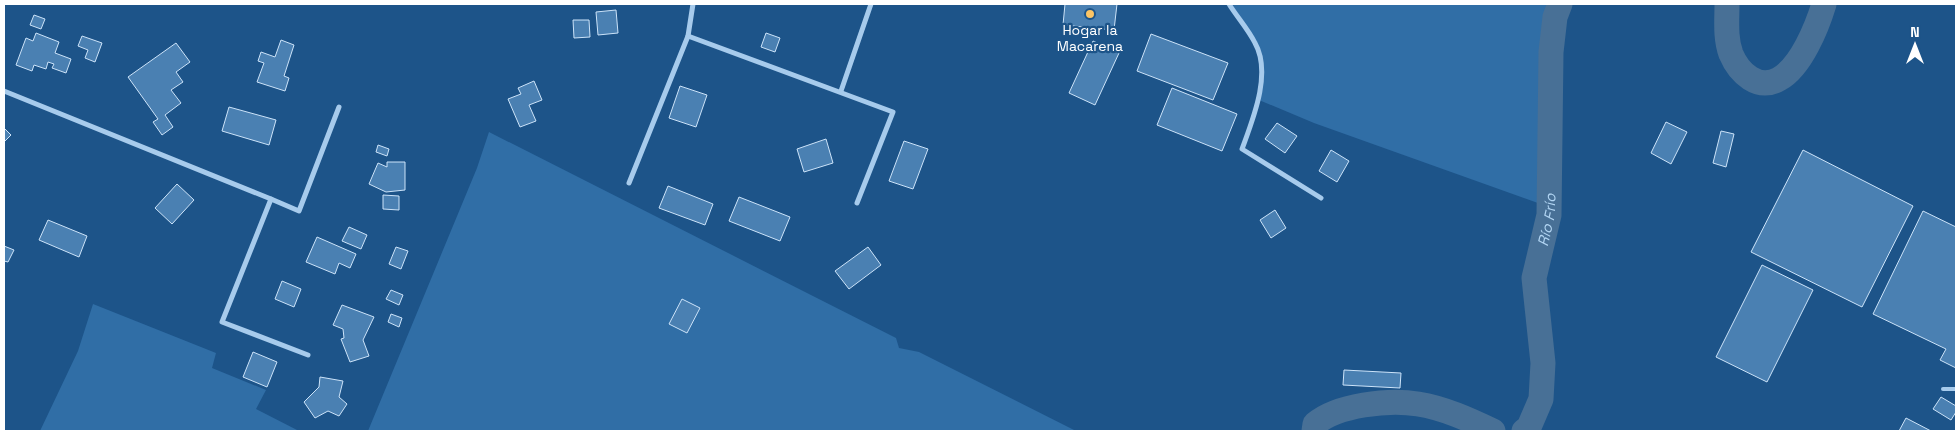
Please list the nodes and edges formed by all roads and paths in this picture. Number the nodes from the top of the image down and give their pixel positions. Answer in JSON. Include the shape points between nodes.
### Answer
{"nodes":[{"id":1,"x":693,"y":4,"type":"edge"},
{"id":2,"x":871,"y":4,"type":"edge"},
{"id":3,"x":1229,"y":4,"type":"edge"},
{"id":4,"x":688,"y":36,"type":"junction"},
{"id":5,"x":4,"y":91,"type":"edge"},
{"id":6,"x":841,"y":91,"type":"junction"},
{"id":7,"x":338,"y":108,"type":"dead end"},
{"id":8,"x":629,"y":183,"type":"dead end"},
{"id":9,"x":1321,"y":198,"type":"dead end"},
{"id":10,"x":271,"y":199,"type":"junction"},
{"id":11,"x":857,"y":203,"type":"dead end"},
{"id":12,"x":308,"y":355,"type":"dead end"},
{"id":13,"x":1944,"y":389,"type":"dead end"},
{"id":14,"x":1956,"y":389,"type":"edge"}],
"edges":[{"from":1,"to":4,"type":"street"},
{"from":2,"to":6,"type":"street"},
{"from":3,"to":9,"type":"street","via":[[1256,44],[1261,62],[1259,100],[1242,149]]},
{"from":4,"to":6,"type":"street"},
{"from":4,"to":8,"type":"street"},
{"from":5,"to":10,"type":"street"},
{"from":6,"to":11,"type":"street","via":[[893,112]]},
{"from":7,"to":10,"type":"street","via":[[298,210]]},
{"from":10,"to":12,"type":"street","via":[[222,322]]},
{"from":13,"to":14,"type":"lane"}]}
